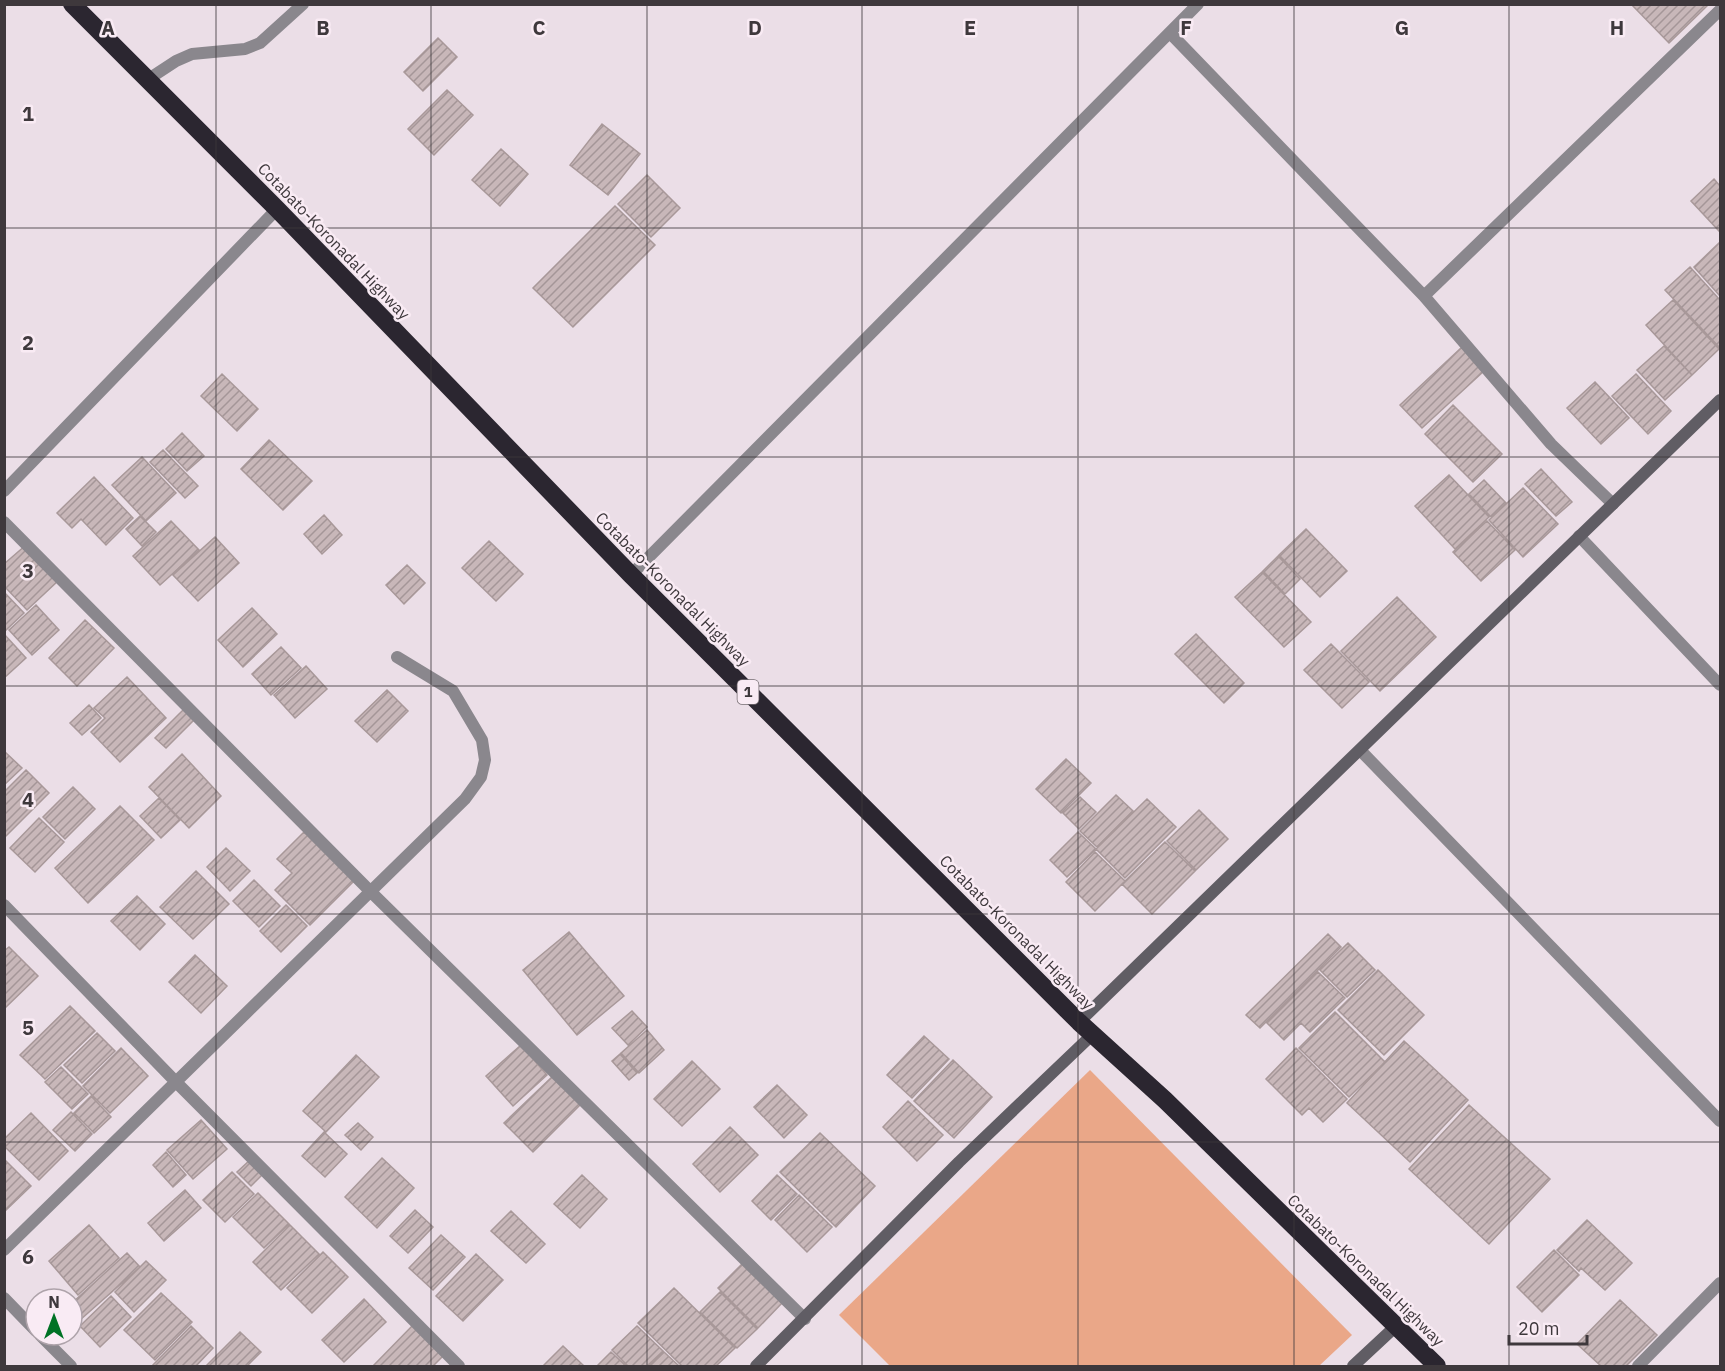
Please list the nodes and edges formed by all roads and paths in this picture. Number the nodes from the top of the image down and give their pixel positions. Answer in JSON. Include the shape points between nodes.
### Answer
{"nodes":[{"id":1,"x":72,"y":4,"type":"edge"},
{"id":2,"x":303,"y":4,"type":"edge"},
{"id":3,"x":1198,"y":4,"type":"edge"},
{"id":4,"x":1720,"y":10,"type":"edge"},
{"id":5,"x":1170,"y":33,"type":"junction"},
{"id":6,"x":147,"y":80,"type":"junction"},
{"id":7,"x":277,"y":209,"type":"junction"},
{"id":8,"x":1424,"y":296,"type":"junction"},
{"id":9,"x":1720,"y":400,"type":"edge"},
{"id":10,"x":4,"y":491,"type":"edge"},
{"id":11,"x":1612,"y":504,"type":"junction"},
{"id":12,"x":4,"y":522,"type":"edge"},
{"id":13,"x":1579,"y":536,"type":"junction"},
{"id":14,"x":631,"y":574,"type":"junction"},
{"id":15,"x":397,"y":657,"type":"dead end"},
{"id":16,"x":1720,"y":685,"type":"edge"},
{"id":17,"x":1360,"y":750,"type":"junction"},
{"id":18,"x":369,"y":890,"type":"junction"},
{"id":19,"x":4,"y":905,"type":"edge"},
{"id":20,"x":1086,"y":1028,"type":"junction"},
{"id":21,"x":175,"y":1081,"type":"junction"},
{"id":22,"x":1720,"y":1121,"type":"edge"},
{"id":23,"x":4,"y":1250,"type":"edge"},
{"id":24,"x":1720,"y":1283,"type":"edge"},
{"id":25,"x":4,"y":1298,"type":"edge"},
{"id":26,"x":24,"y":1319,"type":"edge"},
{"id":27,"x":805,"y":1319,"type":"junction"},
{"id":28,"x":1396,"y":1326,"type":"junction"},
{"id":29,"x":52,"y":1347,"type":"edge"},
{"id":30,"x":71,"y":1366,"type":"edge"},
{"id":31,"x":459,"y":1366,"type":"edge"},
{"id":32,"x":756,"y":1366,"type":"edge"},
{"id":33,"x":1353,"y":1366,"type":"edge"},
{"id":34,"x":1437,"y":1366,"type":"edge"},
{"id":35,"x":1638,"y":1366,"type":"edge"}],
"edges":[{"from":1,"to":6,"type":"highway","name":"Cotabato-Koronadal Highway","number":"1"},
{"from":2,"to":6,"type":"street","via":[[261,43],[245,49],[192,54]]},
{"from":3,"to":5,"type":"street"},
{"from":4,"to":8,"type":"street"},
{"from":5,"to":8,"type":"street"},
{"from":5,"to":14,"type":"street"},
{"from":6,"to":7,"type":"highway","name":"Cotabato-Koronadal Highway","number":"1"},
{"from":7,"to":10,"type":"street"},
{"from":7,"to":14,"type":"highway","name":"Cotabato-Koronadal Highway","number":"1"},
{"from":8,"to":11,"type":"street","via":[[1551,444]]},
{"from":9,"to":11,"type":"street"},
{"from":11,"to":13,"type":"street"},
{"from":12,"to":18,"type":"street"},
{"from":13,"to":16,"type":"street"},
{"from":13,"to":17,"type":"street"},
{"from":14,"to":20,"type":"highway","name":"Cotabato-Koronadal Highway","number":"1"},
{"from":15,"to":18,"type":"street","via":[[453,691],[482,740],[485,760],[481,777],[465,799]]},
{"from":17,"to":20,"type":"street"},
{"from":17,"to":22,"type":"street"},
{"from":18,"to":21,"type":"street"},
{"from":18,"to":27,"type":"street"},
{"from":19,"to":21,"type":"street"},
{"from":20,"to":27,"type":"street"},
{"from":20,"to":28,"type":"highway","name":"Cotabato-Koronadal Highway","number":"1"},
{"from":21,"to":23,"type":"street"},
{"from":21,"to":31,"type":"street"},
{"from":24,"to":35,"type":"street"},
{"from":25,"to":26,"type":"street"},
{"from":27,"to":32,"type":"street"},
{"from":28,"to":33,"type":"street"},
{"from":28,"to":34,"type":"highway","name":"Cotabato-Koronadal Highway","number":"1"},
{"from":29,"to":30,"type":"street"}]}
